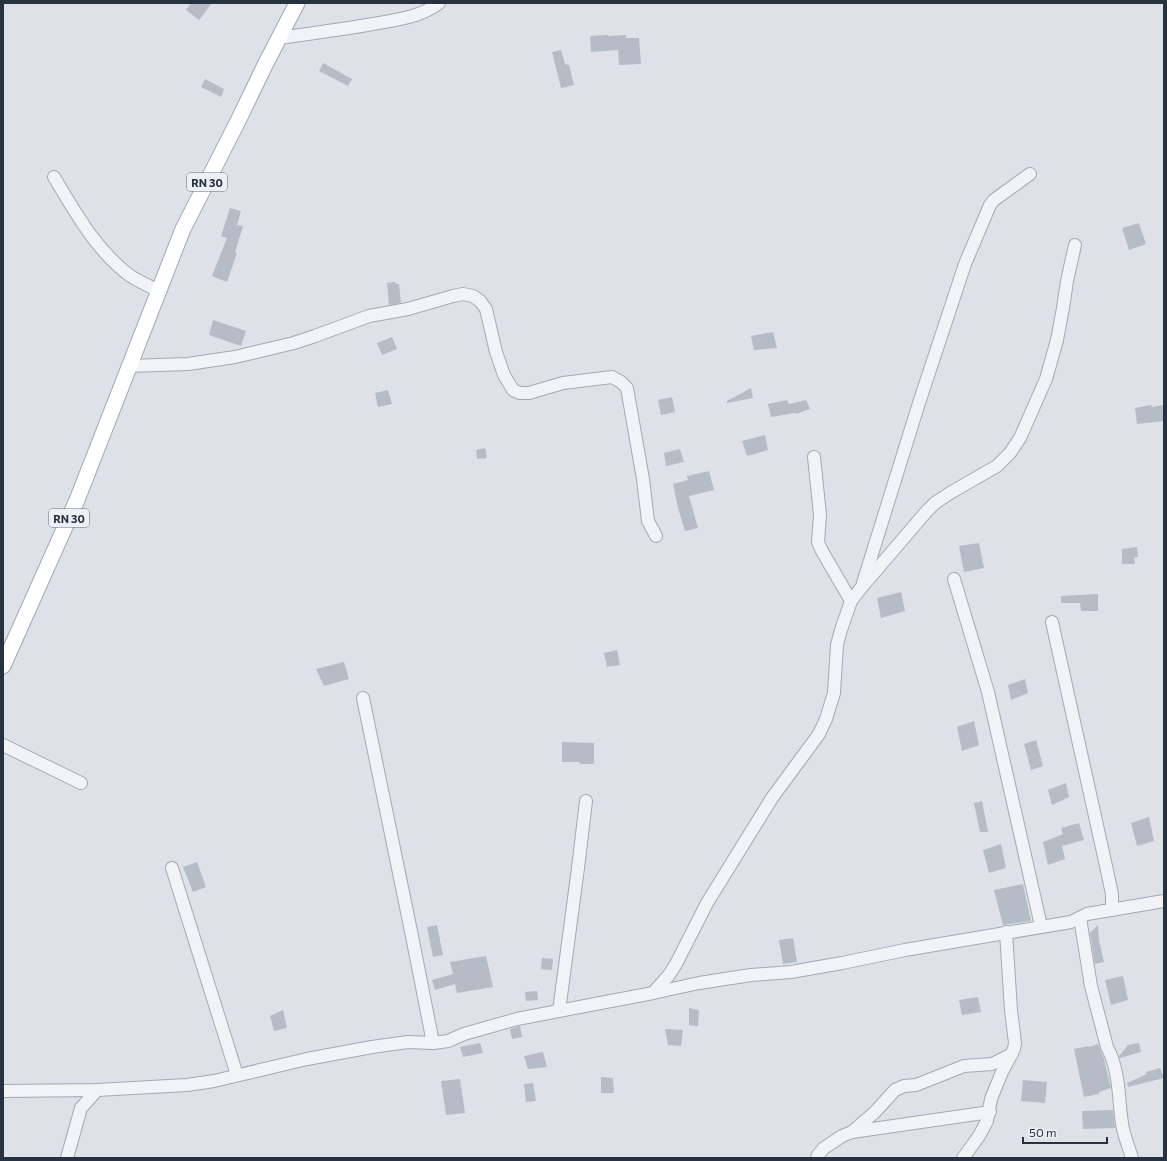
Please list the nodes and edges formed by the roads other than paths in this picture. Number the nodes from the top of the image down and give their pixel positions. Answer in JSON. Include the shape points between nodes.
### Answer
{"nodes":[{"id":1,"x":297,"y":3,"type":"edge"},
{"id":2,"x":439,"y":3,"type":"edge"},
{"id":3,"x":278,"y":38,"type":"junction"},
{"id":4,"x":1030,"y":174,"type":"dead end"},
{"id":5,"x":54,"y":177,"type":"dead end"},
{"id":6,"x":1075,"y":245,"type":"dead end"},
{"id":7,"x":159,"y":291,"type":"junction"},
{"id":8,"x":129,"y":366,"type":"junction"},
{"id":9,"x":814,"y":457,"type":"dead end"},
{"id":10,"x":656,"y":536,"type":"dead end"},
{"id":11,"x":954,"y":579,"type":"dead end"},
{"id":12,"x":861,"y":588,"type":"junction"},
{"id":13,"x":851,"y":601,"type":"junction"},
{"id":14,"x":1052,"y":622,"type":"dead end"},
{"id":15,"x":3,"y":666,"type":"edge"},
{"id":16,"x":363,"y":698,"type":"dead end"},
{"id":17,"x":3,"y":744,"type":"edge"},
{"id":18,"x":80,"y":783,"type":"dead end"},
{"id":19,"x":586,"y":801,"type":"dead end"},
{"id":20,"x":172,"y":868,"type":"dead end"},
{"id":21,"x":1164,"y":901,"type":"edge"},
{"id":22,"x":1112,"y":910,"type":"junction"},
{"id":23,"x":1080,"y":918,"type":"junction"},
{"id":24,"x":1041,"y":926,"type":"junction"},
{"id":25,"x":1006,"y":932,"type":"junction"},
{"id":26,"x":653,"y":993,"type":"junction"},
{"id":27,"x":558,"y":1012,"type":"junction"},
{"id":28,"x":433,"y":1043,"type":"junction"},
{"id":29,"x":1012,"y":1054,"type":"junction"},
{"id":30,"x":237,"y":1075,"type":"junction"},
{"id":31,"x":67,"y":1089,"type":"junction"},
{"id":32,"x":97,"y":1090,"type":"junction"},
{"id":33,"x":3,"y":1091,"type":"edge"},
{"id":34,"x":81,"y":1108,"type":"junction"},
{"id":35,"x":990,"y":1112,"type":"junction"},
{"id":36,"x":852,"y":1132,"type":"junction"},
{"id":37,"x":67,"y":1158,"type":"edge"},
{"id":38,"x":817,"y":1158,"type":"edge"},
{"id":39,"x":963,"y":1158,"type":"edge"},
{"id":40,"x":1132,"y":1158,"type":"edge"}],
"edges":[{"from":1,"to":3,"type":"main road","number":"RN 30"},
{"from":2,"to":3,"type":"street","via":[[425,12],[387,22]]},
{"from":3,"to":7,"type":"main road","number":"RN 30","via":[[183,229]]},
{"from":4,"to":12,"type":"street","via":[[990,205],[965,264]]},
{"from":5,"to":7,"type":"street","via":[[97,243],[117,265],[130,276]]},
{"from":6,"to":12,"type":"street","via":[[1046,379],[1020,438],[997,466],[935,503]]},
{"from":7,"to":8,"type":"main road","number":"RN 30"},
{"from":8,"to":10,"type":"street","via":[[188,364],[235,357],[308,339],[369,316],[408,309],[463,294],[473,296],[486,309],[496,352],[513,390],[520,394],[529,393],[563,383],[612,377],[626,388],[648,521]]},
{"from":8,"to":15,"type":"main road","number":"RN 30","via":[[78,500]]},
{"from":9,"to":13,"type":"street","via":[[820,515],[818,542]]},
{"from":11,"to":24,"type":"street","via":[[988,692]]},
{"from":12,"to":13,"type":"street"},
{"from":13,"to":26,"type":"street","via":[[837,645],[834,693],[819,734],[772,798],[707,902],[669,975]]},
{"from":14,"to":22,"type":"street","via":[[1112,894]]},
{"from":16,"to":28,"type":"street"},
{"from":17,"to":18,"type":"street"},
{"from":19,"to":27,"type":"street"},
{"from":20,"to":30,"type":"street"},
{"from":21,"to":22,"type":"street"},
{"from":22,"to":23,"type":"street","via":[[1087,914]]},
{"from":23,"to":24,"type":"street","via":[[1071,922]]},
{"from":23,"to":40,"type":"street","via":[[1091,986],[1107,1048],[1115,1066],[1122,1124]]},
{"from":24,"to":25,"type":"street"},
{"from":25,"to":26,"type":"street","via":[[792,972],[751,975]]},
{"from":25,"to":29,"type":"street","via":[[1015,1043]]},
{"from":26,"to":27,"type":"street"},
{"from":27,"to":28,"type":"street","via":[[516,1019],[448,1041]]},
{"from":28,"to":30,"type":"street","via":[[408,1042],[372,1047]]},
{"from":29,"to":35,"type":"street","via":[[991,1099]]},
{"from":29,"to":36,"type":"street","via":[[992,1064],[964,1066],[916,1085],[895,1090]]},
{"from":30,"to":32,"type":"street","via":[[187,1085]]},
{"from":31,"to":32,"type":"street"},
{"from":31,"to":33,"type":"street"},
{"from":31,"to":34,"type":"street"},
{"from":32,"to":34,"type":"street"},
{"from":34,"to":37,"type":"street"},
{"from":35,"to":36,"type":"street"},
{"from":35,"to":39,"type":"street","via":[[988,1121]]},
{"from":36,"to":38,"type":"street","via":[[824,1148]]}]}
